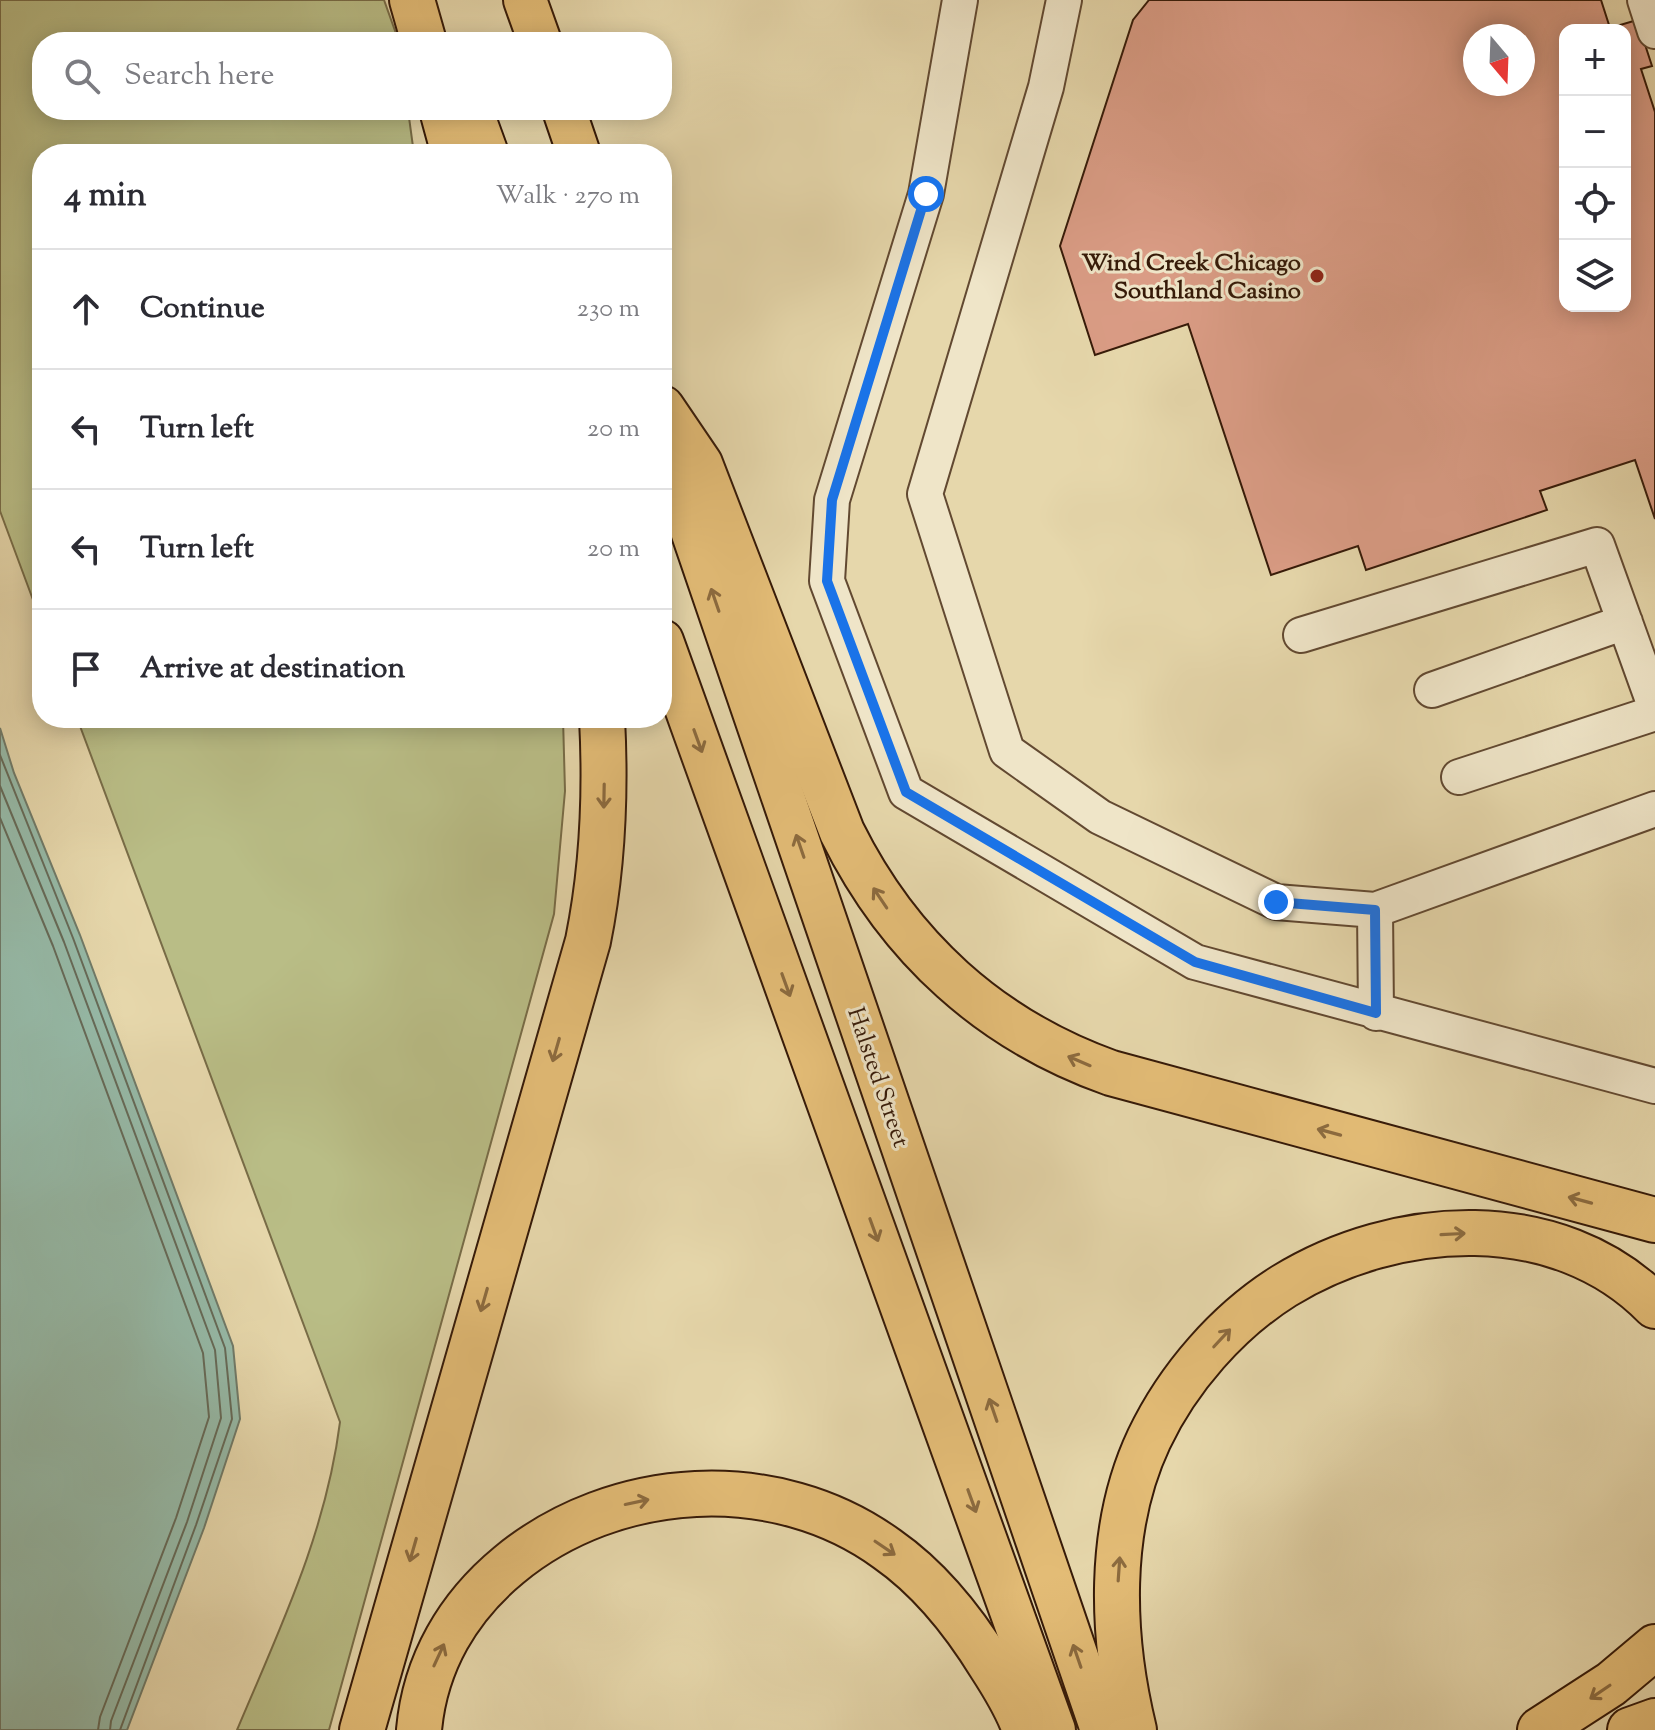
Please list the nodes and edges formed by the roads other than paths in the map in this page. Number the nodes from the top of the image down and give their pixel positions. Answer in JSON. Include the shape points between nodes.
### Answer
{"nodes":[{"id":1,"x":412,"y":0,"type":"edge"},
{"id":2,"x":431,"y":0,"type":"edge"},
{"id":3,"x":525,"y":0,"type":"edge"},
{"id":4,"x":960,"y":0,"type":"edge"},
{"id":5,"x":1064,"y":0,"type":"edge"},
{"id":6,"x":1645,"y":0,"type":"edge"},
{"id":7,"x":1655,"y":31,"type":"edge"},
{"id":8,"x":421,"y":32,"type":"edge"},
{"id":9,"x":442,"y":32,"type":"edge"},
{"id":10,"x":536,"y":32,"type":"edge"},
{"id":11,"x":445,"y":120,"type":"edge"},
{"id":12,"x":475,"y":120,"type":"edge"},
{"id":13,"x":567,"y":120,"type":"edge"},
{"id":14,"x":451,"y":144,"type":"edge"},
{"id":15,"x":483,"y":144,"type":"edge"},
{"id":16,"x":576,"y":144,"type":"edge"},
{"id":17,"x":672,"y":423,"type":"edge"},
{"id":18,"x":672,"y":463,"type":"edge"},
{"id":19,"x":1625,"y":622,"type":"junction"},
{"id":20,"x":1301,"y":635,"type":"dead end"},
{"id":21,"x":672,"y":669,"type":"edge"},
{"id":22,"x":1432,"y":690,"type":"dead end"},
{"id":23,"x":1655,"y":706,"type":"edge"},
{"id":24,"x":1655,"y":713,"type":"edge"},
{"id":25,"x":602,"y":728,"type":"edge"},
{"id":26,"x":1459,"y":777,"type":"dead end"},
{"id":27,"x":1655,"y":809,"type":"edge"},
{"id":28,"x":1375,"y":910,"type":"junction"},
{"id":29,"x":1376,"y":1013,"type":"junction"},
{"id":30,"x":1655,"y":1086,"type":"edge"},
{"id":31,"x":1655,"y":1220,"type":"edge"},
{"id":32,"x":1655,"y":1306,"type":"edge"},
{"id":33,"x":1655,"y":1647,"type":"edge"},
{"id":34,"x":1655,"y":1721,"type":"edge"},
{"id":35,"x":362,"y":1730,"type":"edge"},
{"id":36,"x":419,"y":1730,"type":"edge"},
{"id":37,"x":1025,"y":1730,"type":"edge"},
{"id":38,"x":1054,"y":1730,"type":"edge"},
{"id":39,"x":1102,"y":1730,"type":"edge"},
{"id":40,"x":1134,"y":1730,"type":"edge"},
{"id":41,"x":1540,"y":1730,"type":"edge"},
{"id":42,"x":1630,"y":1730,"type":"edge"}],
"edges":[{"from":1,"to":8,"type":"highway"},
{"from":2,"to":9,"type":"main road"},
{"from":3,"to":10,"type":"main road"},
{"from":4,"to":29,"type":"lane","via":[[926,194],[832,500],[827,581],[906,792],[1195,962]]},
{"from":5,"to":28,"type":"lane","via":[[1046,87],[925,494],[1007,751],[1100,817],[1276,902]]},
{"from":6,"to":7,"type":"lane"},
{"from":11,"to":14,"type":"highway"},
{"from":12,"to":15,"type":"main road"},
{"from":13,"to":16,"type":"main road"},
{"from":31,"to":17,"type":"highway","one_way":true,"via":[[1111,1073],[1024,1033],[971,995],[917,947],[857,862],[700,464]]},
{"from":39,"to":18,"type":"main road","name":"Halsted Street","one_way":true},
{"from":19,"to":20,"type":"lane","via":[[1597,545]]},
{"from":19,"to":22,"type":"lane"},
{"from":19,"to":23,"type":"lane"},
{"from":21,"to":38,"type":"main road","one_way":true},
{"from":24,"to":26,"type":"lane"},
{"from":25,"to":35,"type":"highway","one_way":true,"via":[[603,827],[588,941]]},
{"from":27,"to":28,"type":"lane"},
{"from":28,"to":29,"type":"lane"},
{"from":29,"to":30,"type":"lane"},
{"from":40,"to":32,"type":"highway","one_way":true,"via":[[1118,1611],[1128,1501],[1149,1440],[1177,1391],[1255,1307],[1308,1272],[1368,1249],[1428,1235],[1488,1233],[1542,1242],[1590,1259]]},
{"from":33,"to":41,"type":"highway","one_way":true,"via":[[1611,1684]]},
{"from":34,"to":42,"type":"highway"},
{"from":36,"to":37,"type":"highway","one_way":true,"via":[[425,1690],[449,1633],[494,1578],[523,1554],[586,1519],[621,1505],[697,1493],[798,1506],[886,1548],[959,1618],[1005,1688]]}]}
